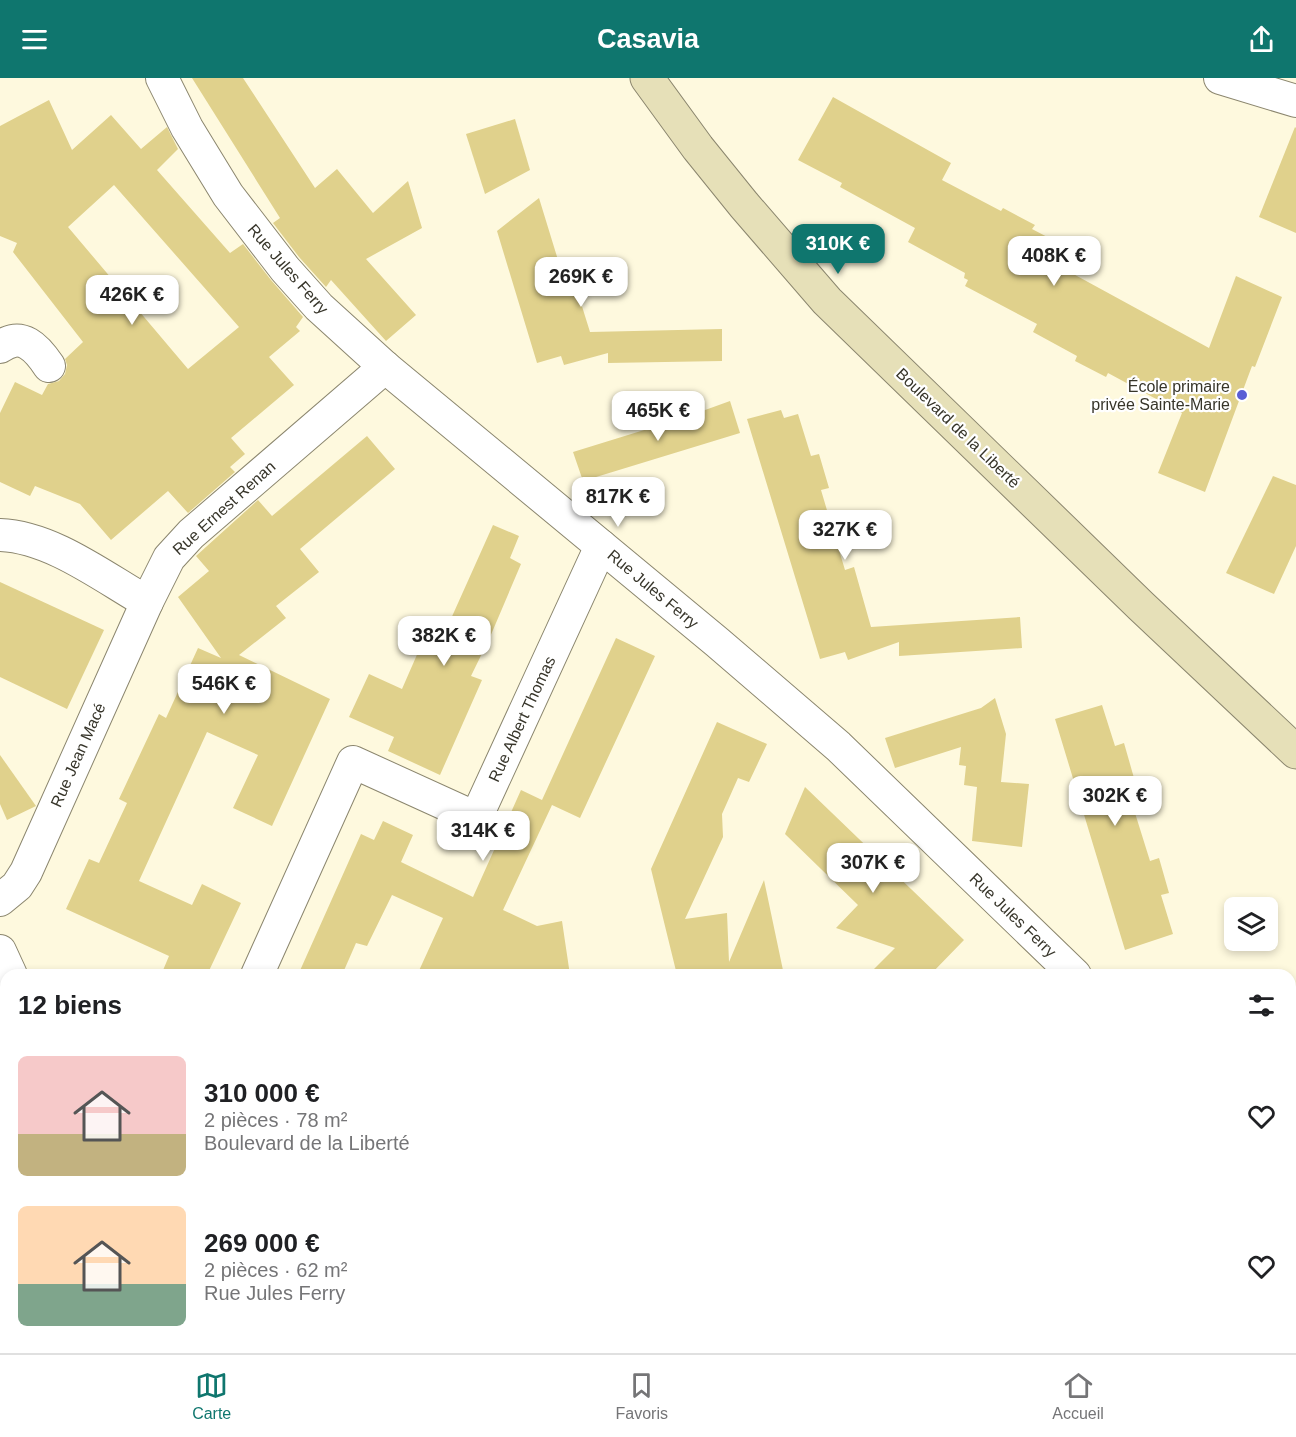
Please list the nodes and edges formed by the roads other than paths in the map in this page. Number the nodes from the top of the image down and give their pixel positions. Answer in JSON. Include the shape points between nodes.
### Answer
{"nodes":[{"id":1,"x":162,"y":78,"type":"edge"},
{"id":2,"x":647,"y":78,"type":"edge"},
{"id":3,"x":1220,"y":78,"type":"edge"},
{"id":4,"x":1296,"y":101,"type":"edge"},
{"id":5,"x":0,"y":347,"type":"edge"},
{"id":6,"x":50,"y":366,"type":"dead end"},
{"id":7,"x":385,"y":367,"type":"junction"},
{"id":8,"x":0,"y":535,"type":"edge"},
{"id":9,"x":601,"y":546,"type":"junction"},
{"id":10,"x":147,"y":602,"type":"junction"},
{"id":11,"x":1296,"y":752,"type":"edge"},
{"id":12,"x":0,"y":900,"type":"edge"},
{"id":13,"x":0,"y":951,"type":"edge"},
{"id":14,"x":8,"y":969,"type":"edge"},
{"id":15,"x":260,"y":969,"type":"edge"},
{"id":16,"x":1066,"y":969,"type":"edge"}],
"edges":[{"from":1,"to":7,"type":"street","name":"Rue Jules Ferry","via":[[204,158],[246,220],[301,288]]},
{"from":2,"to":11,"type":"main road","name":"Boulevard de la Liberté","via":[[736,197],[827,300]]},
{"from":3,"to":4,"type":"street"},
{"from":5,"to":6,"type":"street","via":[[11,340],[26,341]]},
{"from":7,"to":9,"type":"street","name":"Rue Jules Ferry"},
{"from":7,"to":10,"type":"street","name":"Rue Ernest Renan","via":[[191,534],[169,558]]},
{"from":8,"to":10,"type":"street","via":[[26,538],[59,551]]},
{"from":9,"to":15,"type":"street","name":"Rue Albert Thomas","via":[[476,818],[353,762]]},
{"from":9,"to":16,"type":"street","name":"Rue Jules Ferry","via":[[838,746]]},
{"from":10,"to":12,"type":"street","name":"Rue Jean Macé","via":[[26,872]]},
{"from":13,"to":14,"type":"street"}]}
